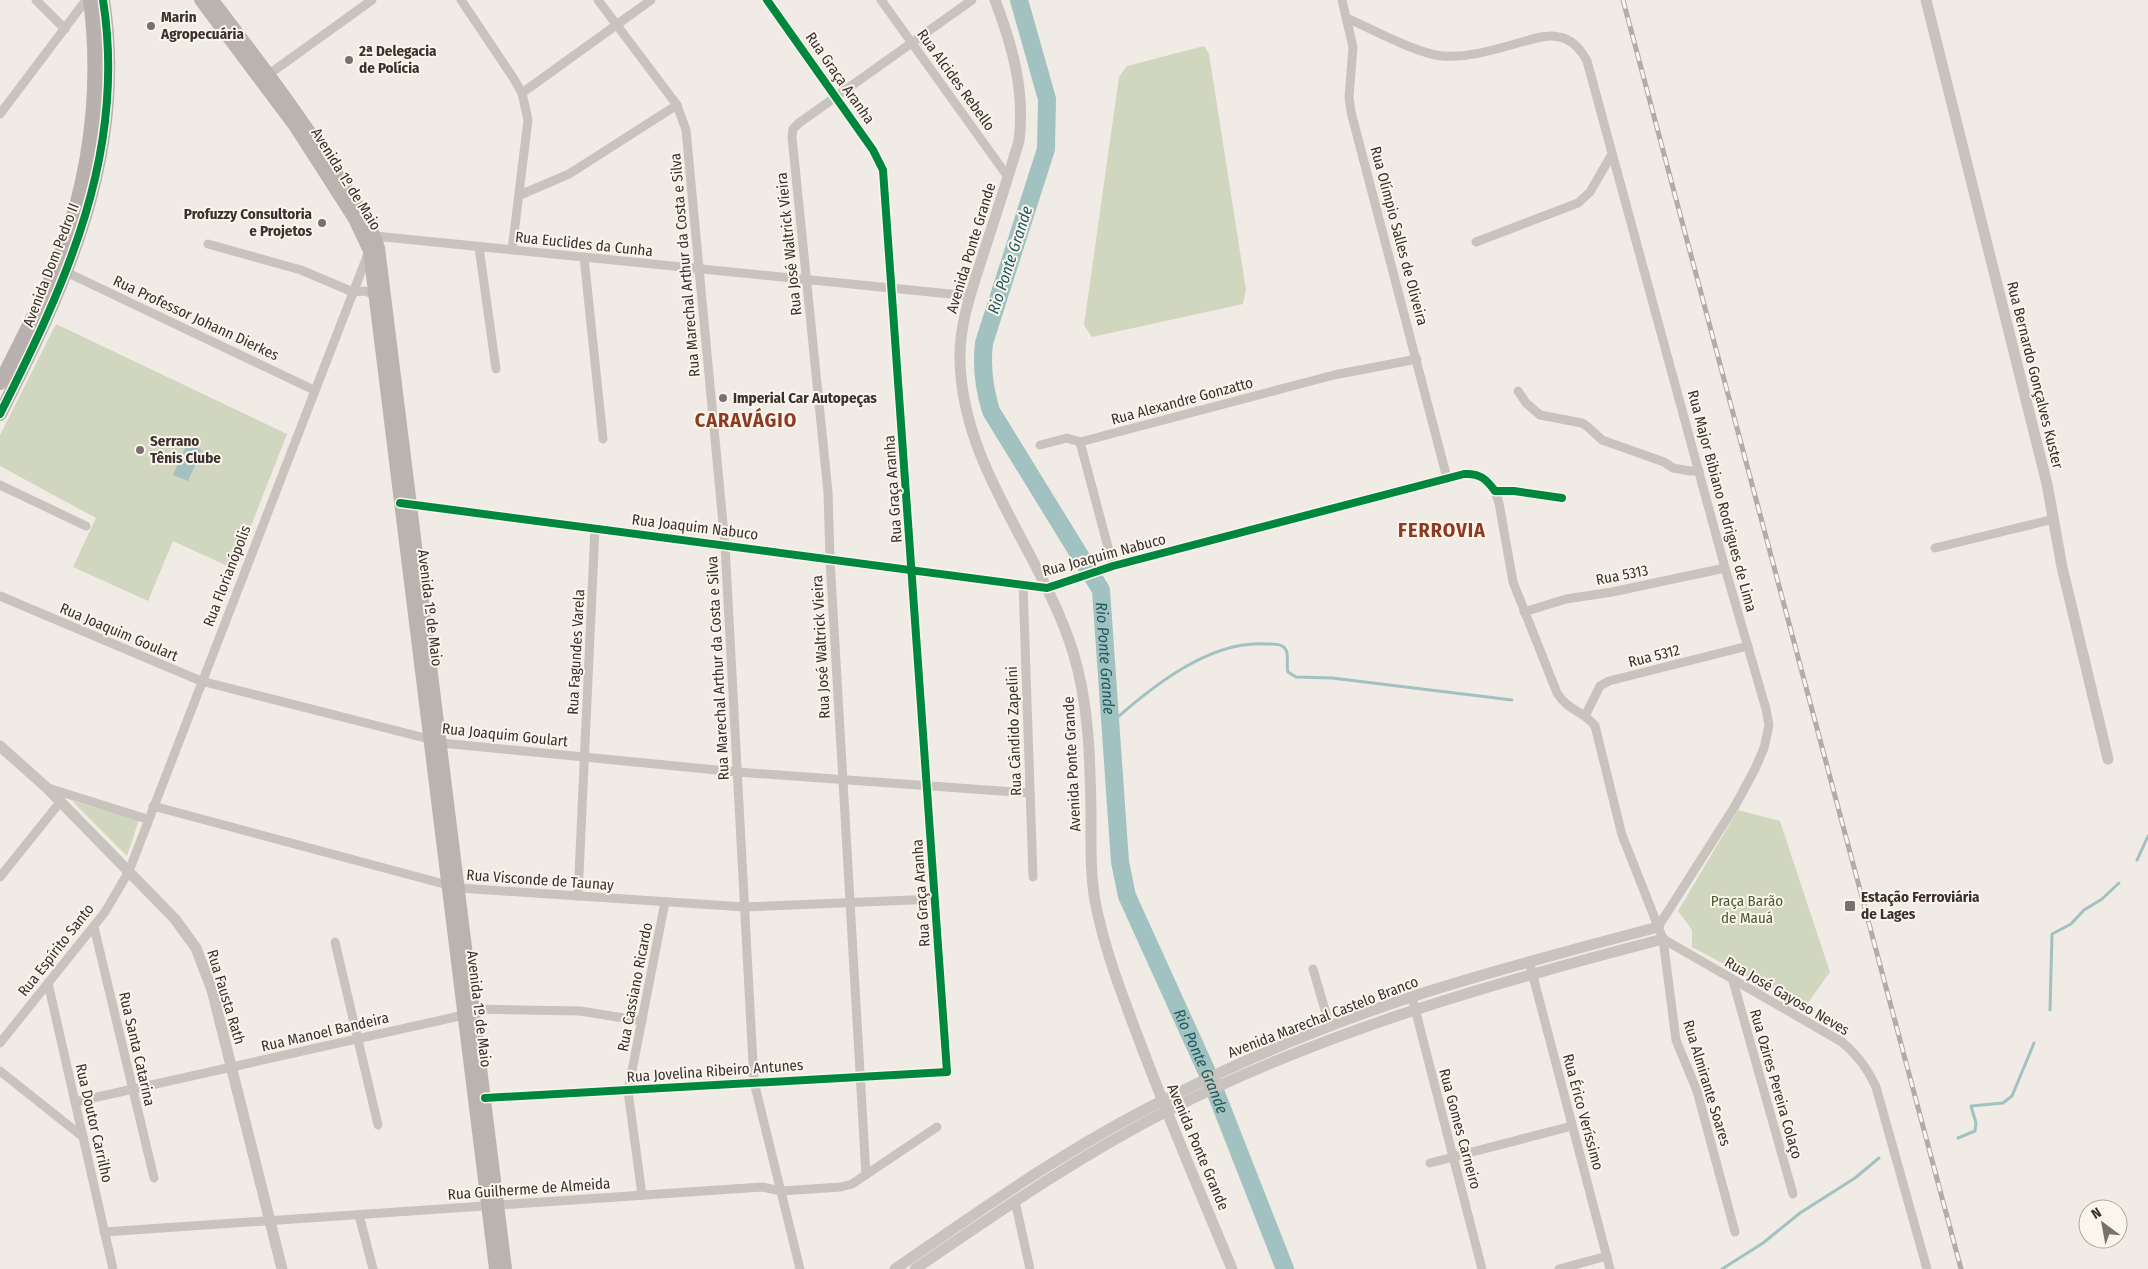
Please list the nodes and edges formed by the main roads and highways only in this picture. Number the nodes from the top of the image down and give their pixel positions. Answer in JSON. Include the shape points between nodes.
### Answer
{"nodes":[{"id":1,"x":90,"y":0,"type":"edge"},
{"id":2,"x":103,"y":0,"type":"edge"},
{"id":3,"x":200,"y":0,"type":"edge"},
{"id":4,"x":213,"y":0,"type":"edge"},
{"id":5,"x":266,"y":77,"type":"junction"},
{"id":6,"x":316,"y":150,"type":"junction"},
{"id":7,"x":375,"y":236,"type":"junction"},
{"id":8,"x":369,"y":252,"type":"junction"},
{"id":9,"x":0,"y":383,"type":"edge"},
{"id":10,"x":0,"y":414,"type":"edge"},
{"id":11,"x":405,"y":503,"type":"junction"},
{"id":12,"x":469,"y":1012,"type":"junction"},
{"id":13,"x":493,"y":1206,"type":"junction"},
{"id":14,"x":495,"y":1269,"type":"edge"},
{"id":15,"x":506,"y":1269,"type":"edge"}],
"edges":[{"from":1,"to":9,"type":"main road","name":"Avenida Dom Pedro II","via":[[95,79],[92,126],[83,180],[62,249]]},
{"from":2,"to":10,"type":"main road","name":"Avenida Dom Pedro II","via":[[108,80],[101,155],[84,222],[66,272]]},
{"from":3,"to":5,"type":"main road","name":"Avenida 1º de Maio"},
{"from":4,"to":5,"type":"main road","name":"Avenida 1º de Maio"},
{"from":5,"to":6,"type":"main road","name":"Avenida 1º de Maio"},
{"from":6,"to":7,"type":"main road","name":"Avenida 1º de Maio"},
{"from":6,"to":8,"type":"main road","name":"Avenida 1º de Maio","via":[[363,234]]},
{"from":7,"to":8,"type":"main road"},
{"from":7,"to":11,"type":"main road","name":"Avenida 1º de Maio","via":[[379,248]]},
{"from":8,"to":11,"type":"main road","name":"Avenida 1º de Maio"},
{"from":11,"to":12,"type":"main road","name":"Avenida 1º de Maio"},
{"from":12,"to":13,"type":"main road","name":"Avenida 1º de Maio"},
{"from":12,"to":13,"type":"main road","name":"Avenida 1º de Maio","via":[[485,1098]]},
{"from":13,"to":14,"type":"main road","name":"Avenida 1º de Maio"},
{"from":13,"to":15,"type":"main road","name":"Avenida 1º de Maio"}]}
